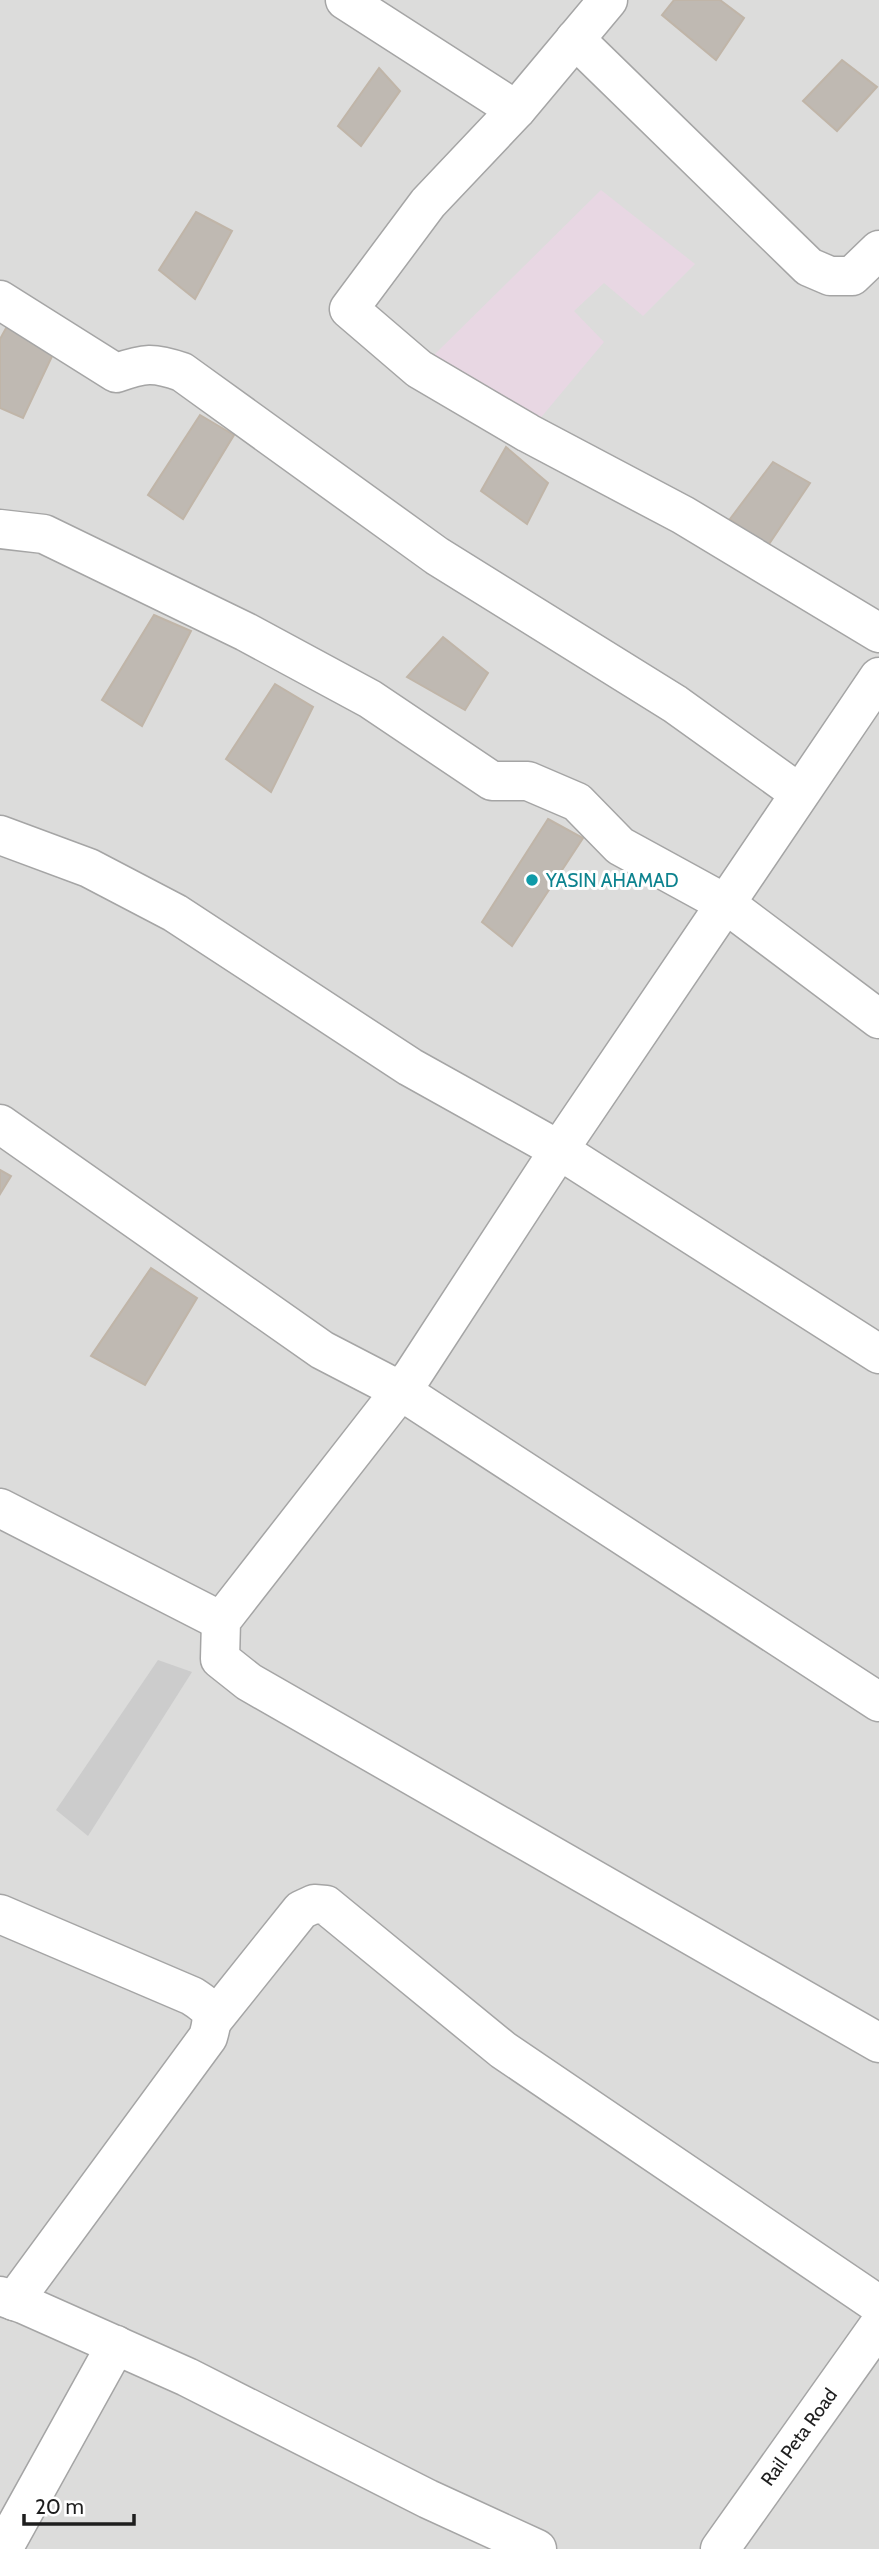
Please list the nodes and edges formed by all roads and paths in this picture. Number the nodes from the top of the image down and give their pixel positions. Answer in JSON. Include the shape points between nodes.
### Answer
{"nodes":[{"id":1,"x":345,"y":0,"type":"edge"},
{"id":2,"x":608,"y":0,"type":"edge"},
{"id":3,"x":575,"y":39,"type":"junction"},
{"id":4,"x":516,"y":110,"type":"junction"},
{"id":5,"x":879,"y":250,"type":"edge"},
{"id":6,"x":0,"y":300,"type":"edge"},
{"id":7,"x":0,"y":529,"type":"edge"},
{"id":8,"x":879,"y":633,"type":"edge"},
{"id":9,"x":879,"y":677,"type":"edge"},
{"id":10,"x":799,"y":793,"type":"junction"},
{"id":11,"x":0,"y":835,"type":"edge"},
{"id":12,"x":726,"y":904,"type":"junction"},
{"id":13,"x":879,"y":1019,"type":"edge"},
{"id":14,"x":0,"y":1124,"type":"edge"},
{"id":15,"x":559,"y":1150,"type":"junction"},
{"id":16,"x":879,"y":1354,"type":"edge"},
{"id":17,"x":401,"y":1391,"type":"junction"},
{"id":18,"x":0,"y":1508,"type":"edge"},
{"id":19,"x":221,"y":1621,"type":"junction"},
{"id":20,"x":879,"y":1702,"type":"edge"},
{"id":21,"x":0,"y":1914,"type":"edge"},
{"id":22,"x":213,"y":2020,"type":"junction"},
{"id":23,"x":879,"y":2043,"type":"edge"},
{"id":24,"x":7,"y":2299,"type":"edge"},
{"id":25,"x":879,"y":2305,"type":"edge"},
{"id":26,"x":879,"y":2325,"type":"edge"},
{"id":27,"x":116,"y":2345,"type":"junction"},
{"id":28,"x":2,"y":2549,"type":"edge"},
{"id":29,"x":537,"y":2549,"type":"edge"},
{"id":30,"x":719,"y":2549,"type":"edge"}],
"edges":[{"from":1,"to":4,"type":"street"},
{"from":2,"to":3,"type":"street"},
{"from":3,"to":4,"type":"street"},
{"from":3,"to":5,"type":"street","via":[[809,267],[830,276],[852,276]]},
{"from":4,"to":8,"type":"street","via":[[428,203],[349,309],[419,369],[528,433],[683,514]]},
{"from":6,"to":10,"type":"street","via":[[116,373],[156,364],[181,372],[437,556],[675,704]]},
{"from":7,"to":12,"type":"street","via":[[44,534],[246,632],[370,699],[492,781],[528,781],[577,802],[620,846]]},
{"from":9,"to":10,"type":"street"},
{"from":10,"to":12,"type":"street"},
{"from":11,"to":15,"type":"street","via":[[89,868],[175,913],[410,1067]]},
{"from":12,"to":13,"type":"street"},
{"from":12,"to":15,"type":"street"},
{"from":14,"to":17,"type":"street","via":[[322,1350]]},
{"from":15,"to":16,"type":"street"},
{"from":15,"to":17,"type":"street"},
{"from":17,"to":19,"type":"street"},
{"from":17,"to":20,"type":"street"},
{"from":18,"to":19,"type":"street"},
{"from":19,"to":23,"type":"street","via":[[220,1659],[249,1682]]},
{"from":21,"to":22,"type":"street","via":[[192,1996],[208,2007]]},
{"from":22,"to":24,"type":"street","via":[[208,2037]]},
{"from":22,"to":25,"type":"street","via":[[301,1910],[326,1905],[503,2050]]},
{"from":24,"to":27,"type":"street"},
{"from":26,"to":30,"type":"street","name":"Rail Peta Road"},
{"from":27,"to":28,"type":"street"},
{"from":27,"to":29,"type":"street"}]}
